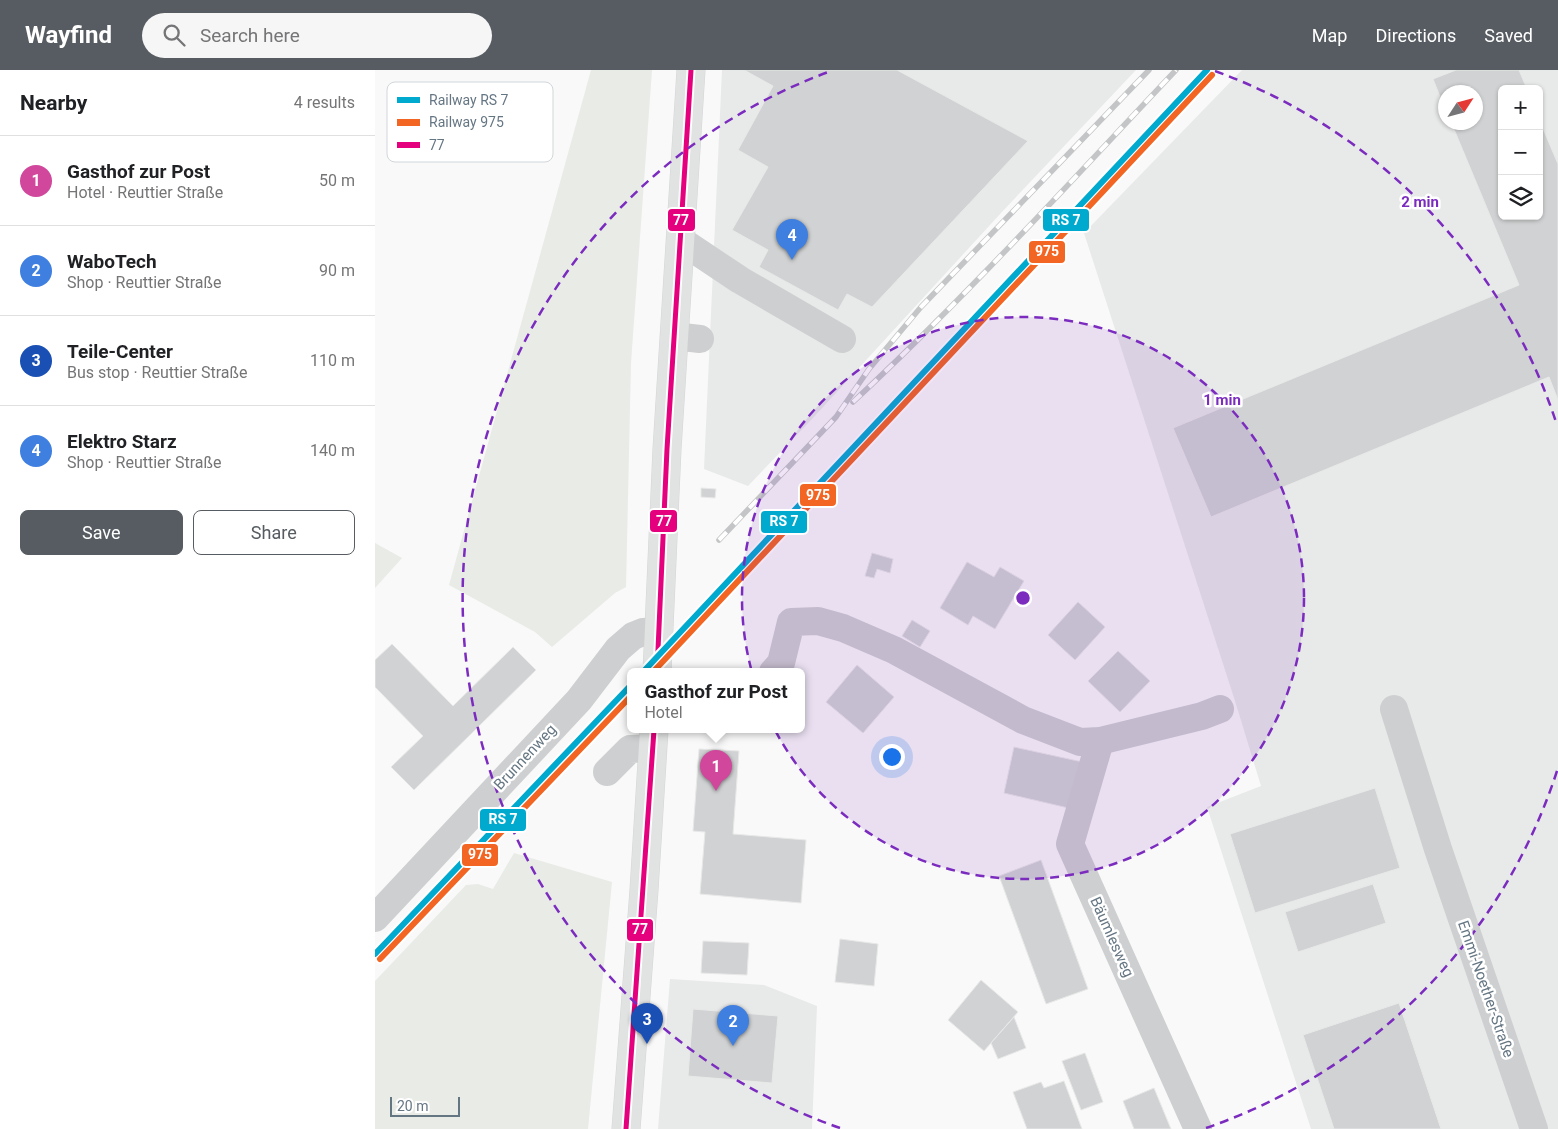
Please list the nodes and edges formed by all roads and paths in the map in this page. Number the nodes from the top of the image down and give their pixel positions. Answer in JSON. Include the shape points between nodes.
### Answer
{"nodes":[{"id":1,"x":691,"y":70,"type":"edge"},
{"id":2,"x":680,"y":240,"type":"junction"},
{"id":3,"x":842,"y":339,"type":"dead end"},
{"id":4,"x":659,"y":631,"type":"junction"},
{"id":5,"x":657,"y":668,"type":"edge"},
{"id":6,"x":777,"y":668,"type":"edge"},
{"id":7,"x":1220,"y":709,"type":"dead end"},
{"id":8,"x":1394,"y":709,"type":"dead end"},
{"id":9,"x":653,"y":739,"type":"edge"},
{"id":10,"x":1100,"y":741,"type":"junction"},
{"id":11,"x":607,"y":772,"type":"dead end"},
{"id":12,"x":375,"y":918,"type":"edge"},
{"id":13,"x":627,"y":1129,"type":"edge"},
{"id":14,"x":1198,"y":1129,"type":"edge"},
{"id":15,"x":1535,"y":1129,"type":"edge"}],
"edges":[{"from":1,"to":2,"type":"main road"},
{"from":2,"to":3,"type":"street","via":[[740,280]]},
{"from":2,"to":4,"type":"main road","via":[[687,338]]},
{"from":4,"to":5,"type":"main road"},
{"from":4,"to":12,"type":"street","name":"Brunnenweg","via":[[638,634],[618,649],[579,700]]},
{"from":6,"to":10,"type":"street","via":[[781,663],[791,622],[818,620],[894,650],[1023,720],[1080,742]]},
{"from":7,"to":10,"type":"street"},
{"from":8,"to":15,"type":"street","name":"Emmi-Noether-Straße","via":[[1438,849]]},
{"from":9,"to":11,"type":"street","via":[[630,749]]},
{"from":9,"to":13,"type":"main road"},
{"from":10,"to":14,"type":"street","name":"Bäumlesweg","via":[[1070,844]]}]}
